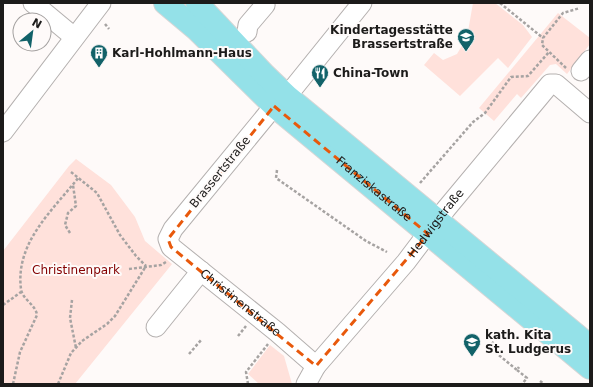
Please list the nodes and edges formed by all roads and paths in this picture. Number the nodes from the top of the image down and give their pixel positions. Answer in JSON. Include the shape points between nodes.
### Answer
{"nodes":[{"id":1,"x":33,"y":3,"type":"edge"},
{"id":2,"x":101,"y":3,"type":"edge"},
{"id":3,"x":165,"y":3,"type":"edge"},
{"id":4,"x":197,"y":3,"type":"edge"},
{"id":5,"x":264,"y":3,"type":"edge"},
{"id":6,"x":362,"y":3,"type":"edge"},
{"id":7,"x":500,"y":3,"type":"edge"},
{"id":8,"x":580,"y":8,"type":"dead end"},
{"id":9,"x":246,"y":32,"type":"dead end"},
{"id":10,"x":74,"y":36,"type":"junction"},
{"id":11,"x":543,"y":38,"type":"junction"},
{"id":12,"x":280,"y":101,"type":"junction"},
{"id":13,"x":590,"y":113,"type":"edge"},
{"id":14,"x":3,"y":132,"type":"edge"},
{"id":15,"x":278,"y":170,"type":"dead end"},
{"id":16,"x":72,"y":172,"type":"dead end"},
{"id":17,"x":79,"y":177,"type":"junction"},
{"id":18,"x":73,"y":185,"type":"junction"},
{"id":19,"x":418,"y":186,"type":"dead end"},
{"id":20,"x":433,"y":227,"type":"junction"},
{"id":21,"x":70,"y":233,"type":"dead end"},
{"id":22,"x":168,"y":239,"type":"joint"},
{"id":23,"x":387,"y":252,"type":"dead end"},
{"id":24,"x":169,"y":259,"type":"dead end"},
{"id":25,"x":146,"y":266,"type":"junction"},
{"id":26,"x":129,"y":269,"type":"dead end"},
{"id":27,"x":201,"y":271,"type":"junction"},
{"id":28,"x":21,"y":292,"type":"junction"},
{"id":29,"x":72,"y":300,"type":"dead end"},
{"id":30,"x":3,"y":305,"type":"edge"},
{"id":31,"x":156,"y":327,"type":"dead end"},
{"id":32,"x":497,"y":338,"type":"dead end"},
{"id":33,"x":202,"y":339,"type":"dead end"},
{"id":34,"x":270,"y":342,"type":"dead end"},
{"id":35,"x":76,"y":348,"type":"junction"},
{"id":36,"x":189,"y":354,"type":"dead end"},
{"id":37,"x":589,"y":361,"type":"edge"},
{"id":38,"x":316,"y":366,"type":"junction"},
{"id":39,"x":540,"y":381,"type":"dead end"},
{"id":40,"x":13,"y":384,"type":"edge"},
{"id":41,"x":58,"y":384,"type":"edge"},
{"id":42,"x":248,"y":384,"type":"edge"},
{"id":43,"x":306,"y":384,"type":"edge"},
{"id":44,"x":522,"y":384,"type":"edge"},
{"id":45,"x":544,"y":384,"type":"edge"}],
"edges":[{"from":1,"to":10,"type":"street"},
{"from":2,"to":10,"type":"street"},
{"from":3,"to":12,"type":"main road","name":"Franziskastraße"},
{"from":4,"to":12,"type":"main road","name":"Franziskastraße","via":[[265,75]]},
{"from":5,"to":9,"type":"street"},
{"from":6,"to":12,"type":"street","name":"Brassertstraße"},
{"from":7,"to":11,"type":"path"},
{"from":8,"to":11,"type":"path","via":[[563,13]]},
{"from":10,"to":14,"type":"street"},
{"from":11,"to":19,"type":"path","via":[[542,45],[549,52],[528,76],[511,77],[485,113],[473,122]]},
{"from":12,"to":20,"type":"main road","name":"Franziskastraße"},
{"from":12,"to":22,"type":"street","name":"Brassertstraße","via":[[173,229]]},
{"from":13,"to":20,"type":"street","name":"Hedwigstraße","via":[[556,84],[550,84]]},
{"from":15,"to":23,"type":"path","via":[[276,178],[366,241]]},
{"from":16,"to":17,"type":"path"},
{"from":17,"to":18,"type":"path"},
{"from":17,"to":25,"type":"path","via":[[102,200],[120,235]]},
{"from":18,"to":21,"type":"path","via":[[76,206],[68,213],[65,225]]},
{"from":18,"to":28,"type":"path","via":[[27,245],[21,262]]},
{"from":20,"to":37,"type":"main road","name":"Franziskastraße"},
{"from":20,"to":38,"type":"street","name":"Hedwigstraße"},
{"from":22,"to":27,"type":"street","name":"Christinenstraße","via":[[171,248]]},
{"from":24,"to":25,"type":"path","via":[[161,265]]},
{"from":25,"to":26,"type":"path"},
{"from":25,"to":35,"type":"path","via":[[115,316],[82,340]]},
{"from":27,"to":31,"type":"street"},
{"from":27,"to":38,"type":"street","name":"Christinenstraße"},
{"from":28,"to":30,"type":"path"},
{"from":28,"to":40,"type":"path","via":[[36,310],[37,315],[20,352]]},
{"from":29,"to":35,"type":"path","via":[[70,318]]},
{"from":32,"to":44,"type":"path","via":[[489,348],[527,378]]},
{"from":33,"to":36,"type":"path"},
{"from":34,"to":42,"type":"path","via":[[246,372]]},
{"from":35,"to":41,"type":"path"},
{"from":38,"to":43,"type":"street","name":"Hedwigstraße"},
{"from":39,"to":45,"type":"path"}]}
